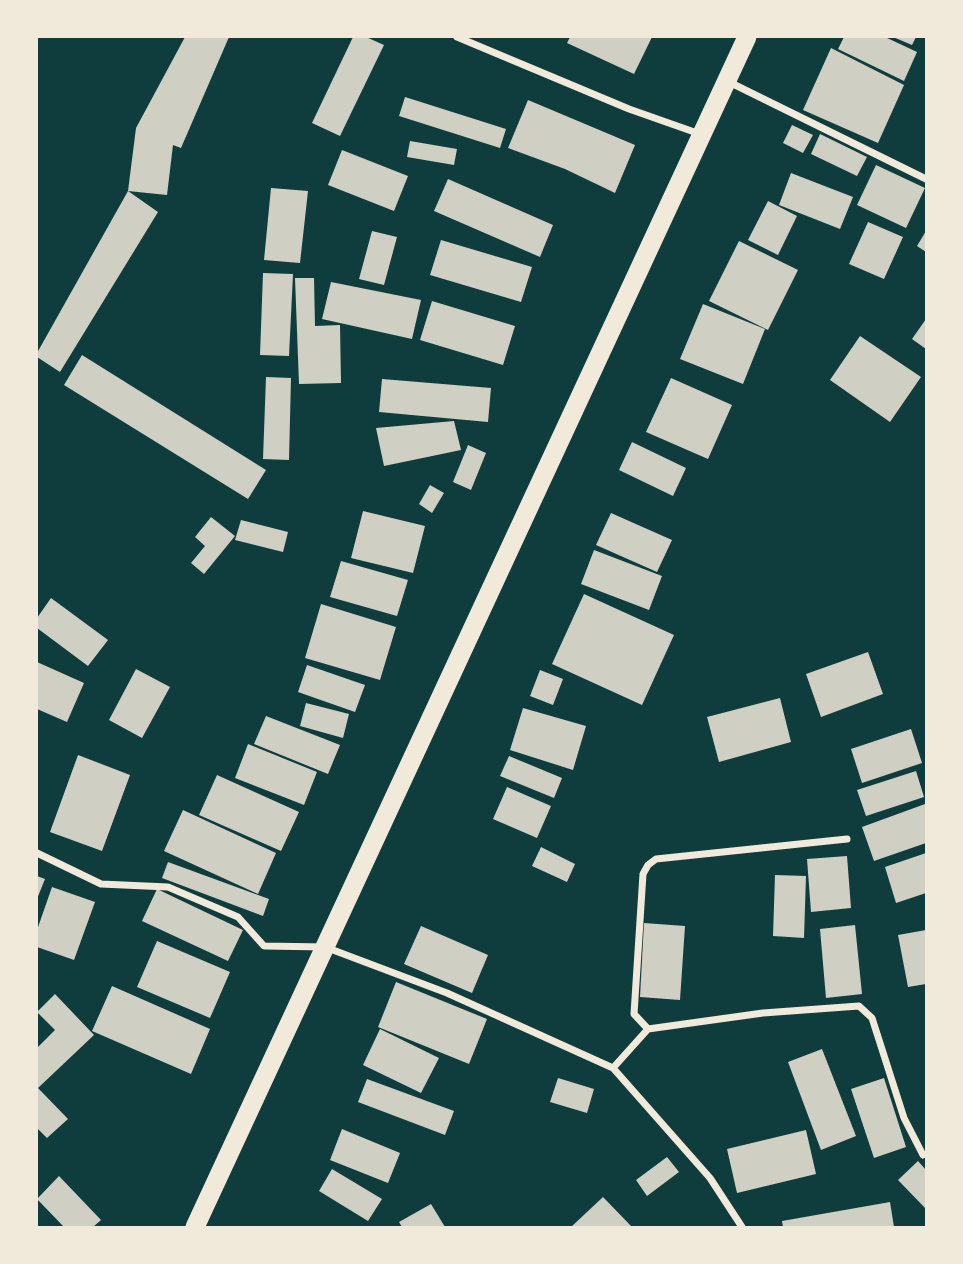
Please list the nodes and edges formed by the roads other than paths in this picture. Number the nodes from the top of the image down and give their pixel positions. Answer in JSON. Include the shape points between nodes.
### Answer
{"nodes":[{"id":1,"x":457,"y":37,"type":"edge"},
{"id":2,"x":747,"y":37,"type":"edge"},
{"id":3,"x":728,"y":82,"type":"junction"},
{"id":4,"x":701,"y":135,"type":"junction"},
{"id":5,"x":926,"y":179,"type":"edge"},
{"id":6,"x":848,"y":839,"type":"dead end"},
{"id":7,"x":37,"y":853,"type":"edge"},
{"id":8,"x":325,"y":947,"type":"junction"},
{"id":9,"x":648,"y":1029,"type":"junction"},
{"id":10,"x":613,"y":1068,"type":"junction"},
{"id":11,"x":923,"y":1155,"type":"dead end"},
{"id":12,"x":195,"y":1227,"type":"edge"},
{"id":13,"x":743,"y":1227,"type":"edge"}],
"edges":[{"from":1,"to":4,"type":"street"},
{"from":2,"to":3,"type":"highway"},
{"from":3,"to":4,"type":"highway"},
{"from":3,"to":5,"type":"street"},
{"from":4,"to":8,"type":"highway"},
{"from":6,"to":9,"type":"street","via":[[656,859],[648,864],[643,874],[634,1014]]},
{"from":7,"to":8,"type":"street","via":[[101,884],[168,887],[238,917],[264,946]]},
{"from":8,"to":10,"type":"street","via":[[447,993]]},
{"from":8,"to":12,"type":"highway"},
{"from":9,"to":10,"type":"street"},
{"from":9,"to":11,"type":"street","via":[[859,1006],[872,1018],[904,1118]]},
{"from":10,"to":13,"type":"street","via":[[710,1178]]}]}
